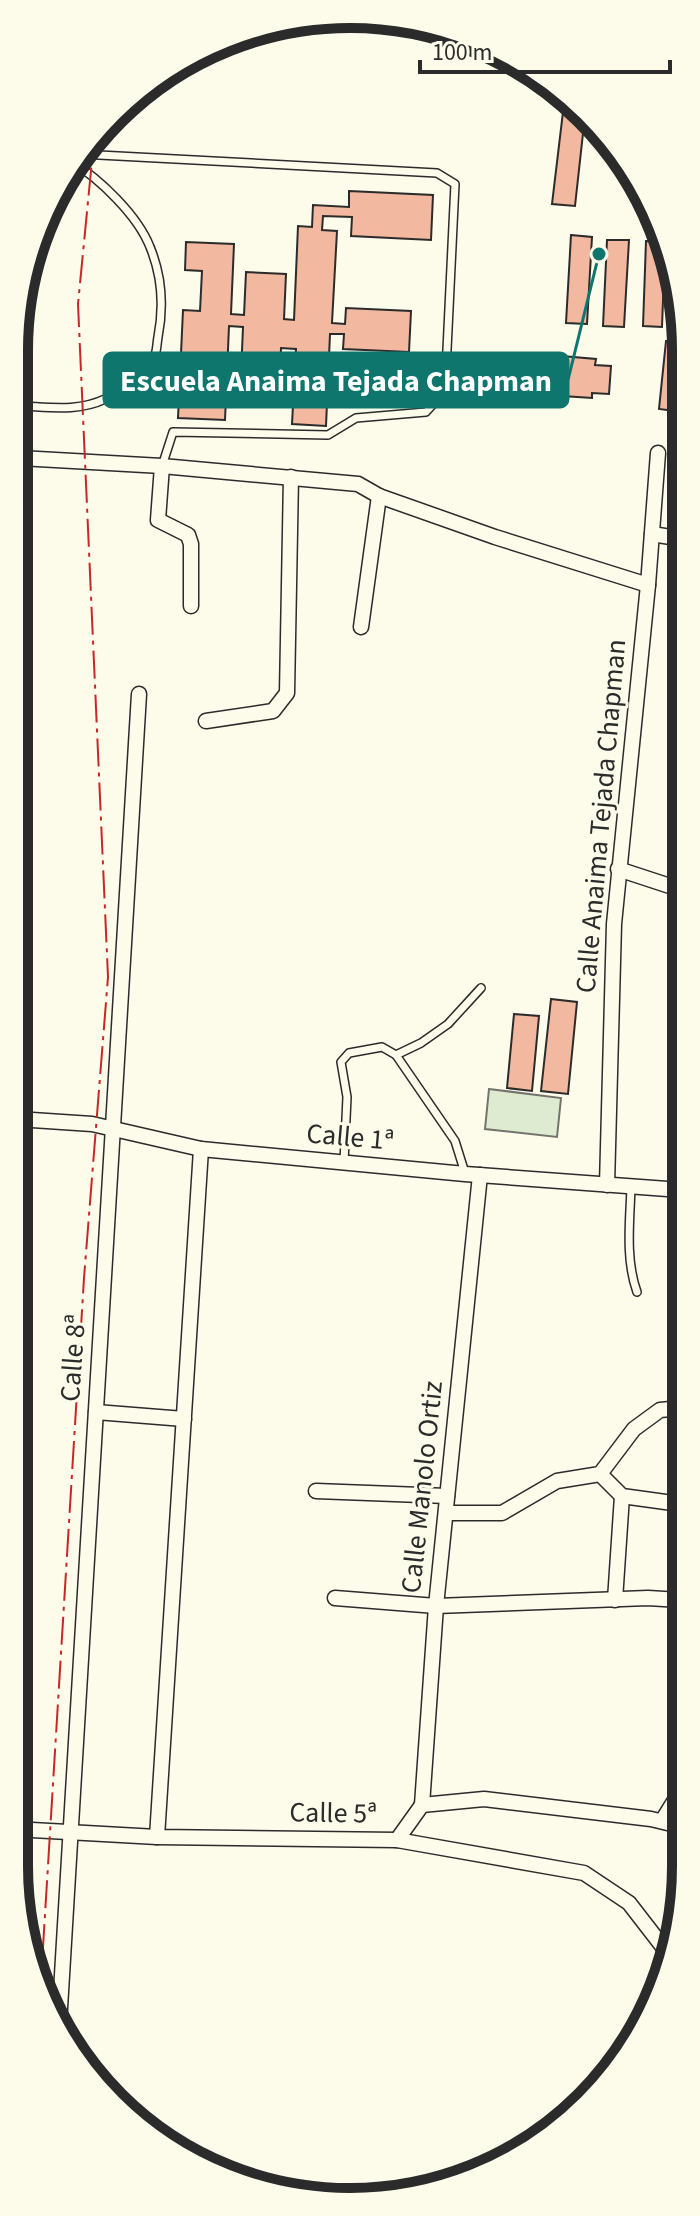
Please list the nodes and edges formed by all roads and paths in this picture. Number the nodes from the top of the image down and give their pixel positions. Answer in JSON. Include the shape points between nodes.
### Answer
{"nodes":[{"id":1,"x":94,"y":155,"type":"edge"},
{"id":2,"x":83,"y":170,"type":"edge"},
{"id":3,"x":28,"y":406,"type":"edge"},
{"id":4,"x":658,"y":453,"type":"dead end"},
{"id":5,"x":28,"y":458,"type":"edge"},
{"id":6,"x":162,"y":466,"type":"junction"},
{"id":7,"x":291,"y":477,"type":"junction"},
{"id":8,"x":379,"y":496,"type":"junction"},
{"id":9,"x":652,"y":534,"type":"junction"},
{"id":10,"x":672,"y":537,"type":"edge"},
{"id":11,"x":648,"y":585,"type":"junction"},
{"id":12,"x":191,"y":606,"type":"dead end"},
{"id":13,"x":361,"y":627,"type":"dead end"},
{"id":14,"x":139,"y":694,"type":"dead end"},
{"id":15,"x":206,"y":721,"type":"dead end"},
{"id":16,"x":618,"y":869,"type":"junction"},
{"id":17,"x":672,"y":887,"type":"edge"},
{"id":18,"x":481,"y":988,"type":"dead end"},
{"id":19,"x":396,"y":1055,"type":"junction"},
{"id":20,"x":28,"y":1120,"type":"edge"},
{"id":21,"x":113,"y":1129,"type":"junction"},
{"id":22,"x":201,"y":1149,"type":"junction"},
{"id":23,"x":344,"y":1162,"type":"junction"},
{"id":24,"x":473,"y":1174,"type":"junction"},
{"id":25,"x":607,"y":1185,"type":"junction"},
{"id":26,"x":631,"y":1187,"type":"junction"},
{"id":27,"x":672,"y":1189,"type":"edge"},
{"id":28,"x":637,"y":1292,"type":"dead end"},
{"id":29,"x":672,"y":1409,"type":"edge"},
{"id":30,"x":96,"y":1412,"type":"junction"},
{"id":31,"x":184,"y":1419,"type":"junction"},
{"id":32,"x":600,"y":1474,"type":"junction"},
{"id":33,"x":316,"y":1491,"type":"dead end"},
{"id":34,"x":447,"y":1496,"type":"junction"},
{"id":35,"x":622,"y":1496,"type":"junction"},
{"id":36,"x":672,"y":1503,"type":"edge"},
{"id":37,"x":446,"y":1513,"type":"junction"},
{"id":38,"x":335,"y":1598,"type":"dead end"},
{"id":39,"x":615,"y":1600,"type":"junction"},
{"id":40,"x":672,"y":1600,"type":"edge"},
{"id":41,"x":436,"y":1606,"type":"junction"},
{"id":42,"x":422,"y":1805,"type":"junction"},
{"id":43,"x":672,"y":1805,"type":"edge"},
{"id":44,"x":662,"y":1821,"type":"junction"},
{"id":45,"x":672,"y":1824,"type":"edge"},
{"id":46,"x":28,"y":1830,"type":"edge"},
{"id":47,"x":71,"y":1832,"type":"junction"},
{"id":48,"x":157,"y":1837,"type":"junction"},
{"id":49,"x":397,"y":1840,"type":"junction"},
{"id":50,"x":662,"y":1945,"type":"edge"},
{"id":51,"x":60,"y":2006,"type":"edge"}],
"edges":[{"from":1,"to":6,"type":"lane","via":[[437,173],[455,184],[445,391],[426,412],[356,418],[328,435],[173,432]]},
{"from":2,"to":3,"type":"lane","via":[[102,184],[150,245],[161,285],[155,355],[134,380],[105,399],[72,409]]},
{"from":4,"to":9,"type":"street","name":"Calle Anaima Tejada Chapman"},
{"from":5,"to":6,"type":"street"},
{"from":6,"to":7,"type":"street"},
{"from":6,"to":12,"type":"street","via":[[158,520],[188,535]]},
{"from":7,"to":8,"type":"street","via":[[358,484]]},
{"from":7,"to":15,"type":"street","via":[[287,693],[273,711]]},
{"from":8,"to":11,"type":"street"},
{"from":8,"to":13,"type":"street"},
{"from":9,"to":10,"type":"street"},
{"from":9,"to":11,"type":"street","name":"Calle Anaima Tejada Chapman"},
{"from":11,"to":16,"type":"street","name":"Calle Anaima Tejada Chapman"},
{"from":14,"to":21,"type":"street","name":"Calle 8ª"},
{"from":16,"to":17,"type":"street"},
{"from":16,"to":25,"type":"street","name":"Calle Anaima Tejada Chapman"},
{"from":18,"to":19,"type":"lane","via":[[448,1024]]},
{"from":19,"to":23,"type":"lane","via":[[382,1047],[349,1053],[341,1062],[347,1097]]},
{"from":19,"to":24,"type":"lane"},
{"from":20,"to":21,"type":"street","name":"Calle 1ª"},
{"from":21,"to":22,"type":"street","name":"Calle 1ª"},
{"from":21,"to":30,"type":"street","name":"Calle 8ª"},
{"from":22,"to":23,"type":"street","name":"Calle 1ª"},
{"from":22,"to":31,"type":"street"},
{"from":23,"to":24,"type":"street","name":"Calle 1ª"},
{"from":24,"to":25,"type":"street","name":"Calle 1ª"},
{"from":24,"to":34,"type":"street","name":"Calle Manolo Ortiz"},
{"from":25,"to":26,"type":"street","name":"Calle 1ª"},
{"from":26,"to":27,"type":"street","name":"Calle 1ª"},
{"from":26,"to":28,"type":"lane","via":[[632,1278]]},
{"from":29,"to":32,"type":"street","via":[[660,1410],[634,1429]]},
{"from":30,"to":31,"type":"street"},
{"from":30,"to":47,"type":"street","name":"Calle 8ª"},
{"from":31,"to":48,"type":"street"},
{"from":32,"to":35,"type":"street"},
{"from":32,"to":37,"type":"street","via":[[557,1481],[502,1513]]},
{"from":33,"to":34,"type":"street"},
{"from":34,"to":37,"type":"street","name":"Calle Manolo Ortiz"},
{"from":35,"to":36,"type":"street"},
{"from":35,"to":39,"type":"street"},
{"from":37,"to":41,"type":"street","name":"Calle Manolo Ortiz"},
{"from":38,"to":41,"type":"street"},
{"from":39,"to":40,"type":"street"},
{"from":39,"to":41,"type":"street"},
{"from":41,"to":42,"type":"street","name":"Calle Manolo Ortiz"},
{"from":42,"to":44,"type":"street","via":[[484,1799]]},
{"from":42,"to":49,"type":"street","name":"Calle 5ª"},
{"from":43,"to":44,"type":"street"},
{"from":44,"to":45,"type":"street"},
{"from":46,"to":47,"type":"street","name":"Calle 5ª"},
{"from":47,"to":48,"type":"street","name":"Calle 5ª"},
{"from":47,"to":51,"type":"street","name":"Calle 8ª"},
{"from":48,"to":49,"type":"street","name":"Calle 5ª"},
{"from":49,"to":50,"type":"street","via":[[584,1873],[629,1903]]}]}
